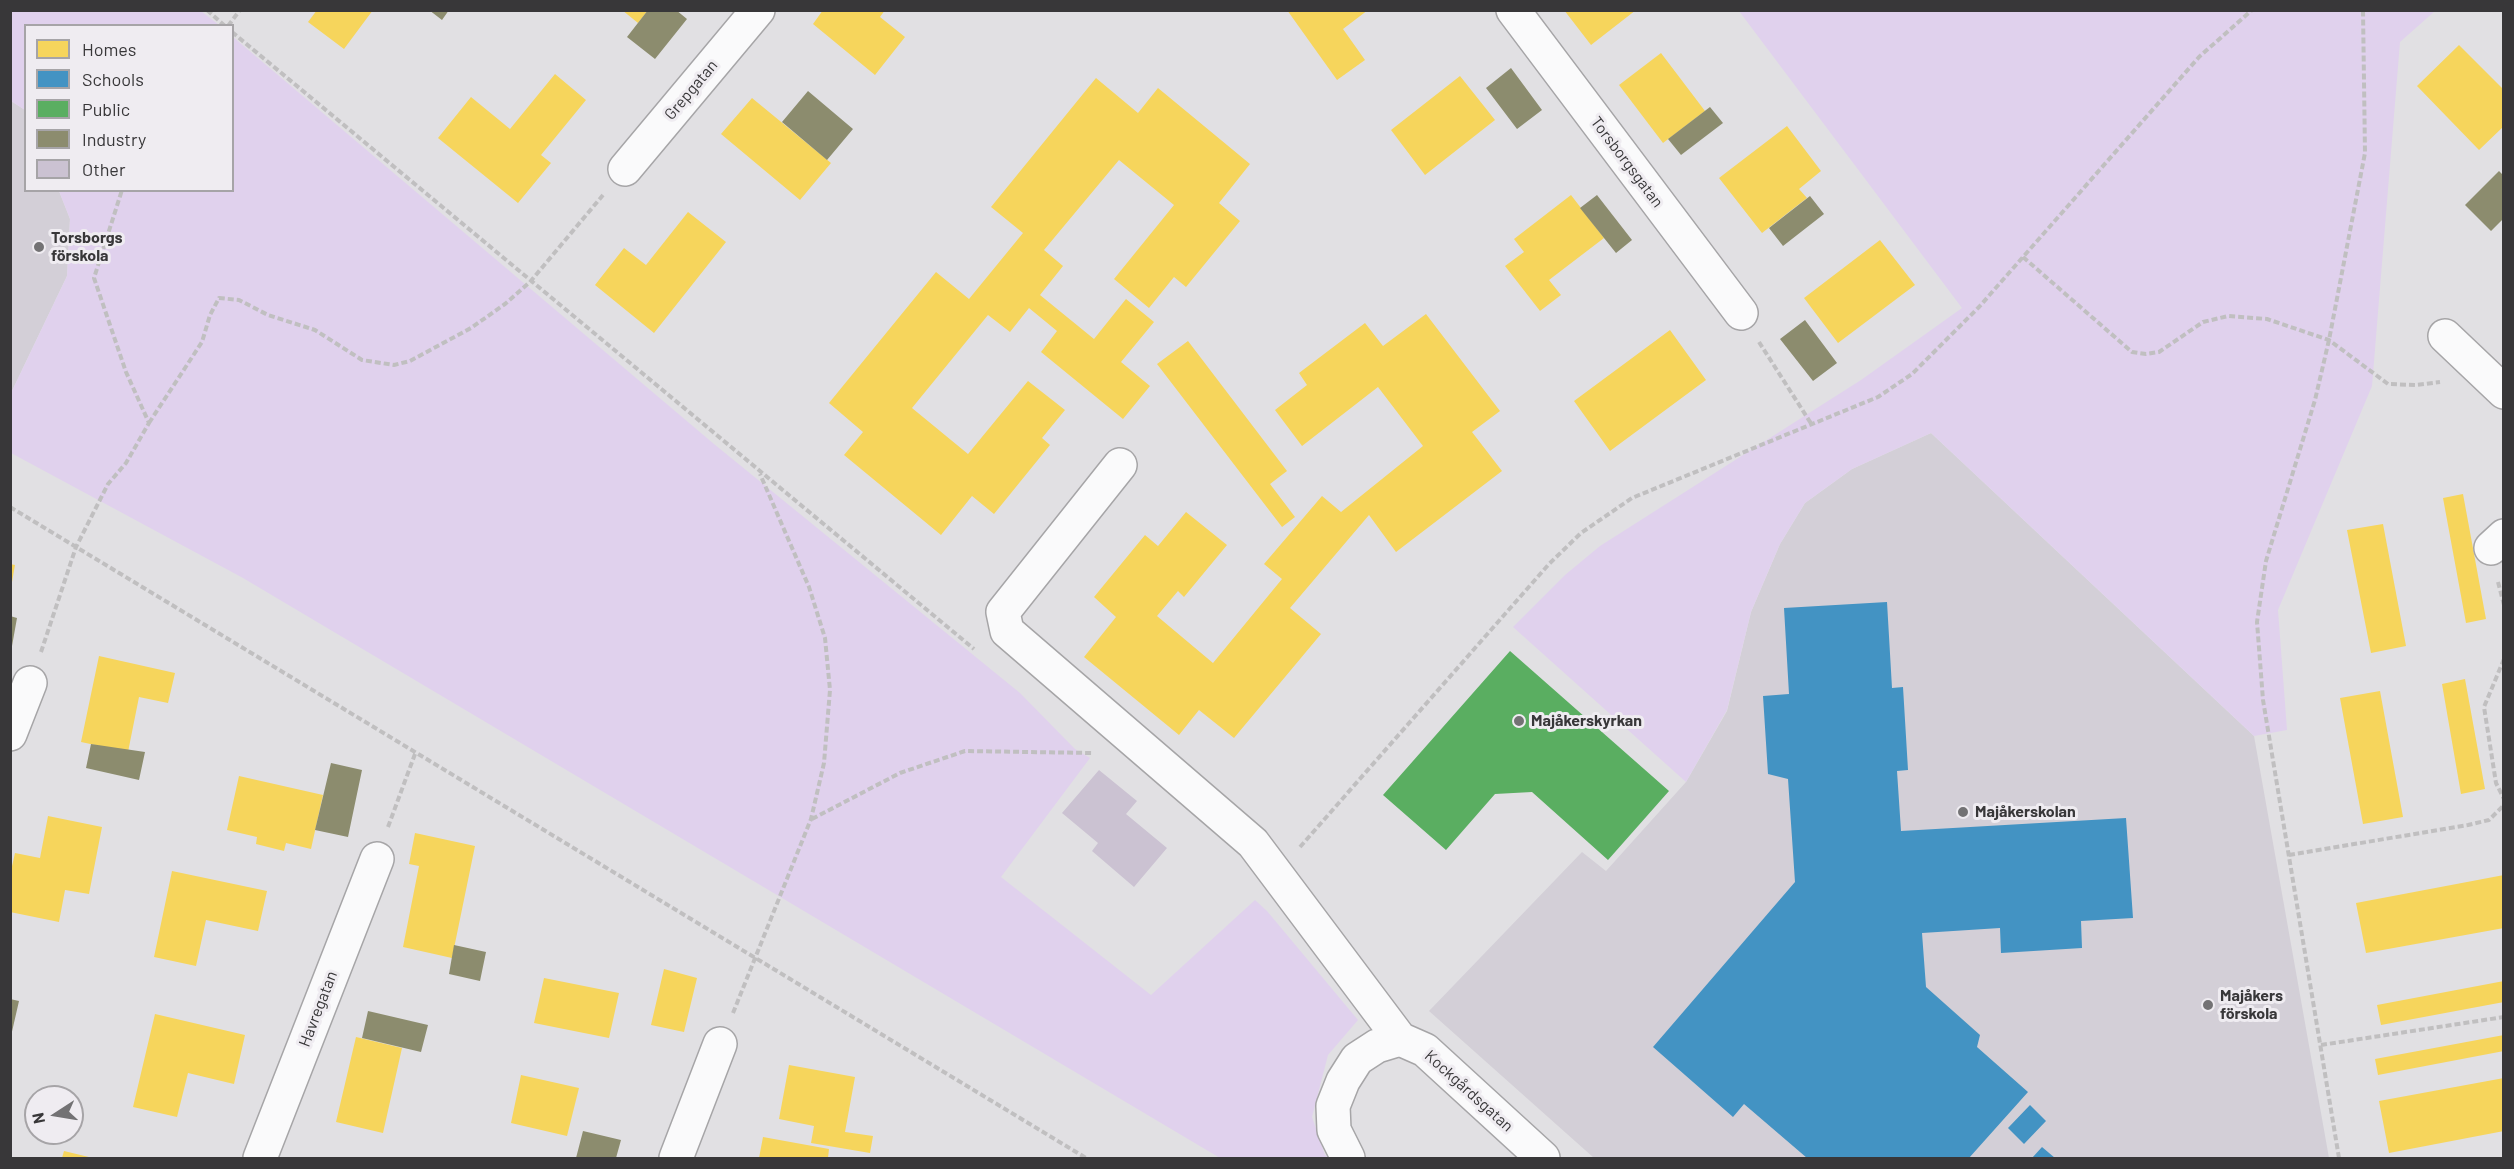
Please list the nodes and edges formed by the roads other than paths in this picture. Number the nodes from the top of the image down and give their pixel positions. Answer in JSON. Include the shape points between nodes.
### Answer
{"nodes":[{"id":1,"x":758,"y":10,"type":"edge"},
{"id":2,"x":1513,"y":10,"type":"edge"},
{"id":3,"x":625,"y":169,"type":"road end"},
{"id":4,"x":1741,"y":313,"type":"road end"},
{"id":5,"x":2455,"y":346,"type":"road end"},
{"id":6,"x":2504,"y":392,"type":"edge"},
{"id":7,"x":1120,"y":465,"type":"dead end"},
{"id":8,"x":30,"y":684,"type":"road end"},
{"id":9,"x":10,"y":734,"type":"edge"},
{"id":10,"x":377,"y":859,"type":"road end"},
{"id":11,"x":1400,"y":1039,"type":"junction"},
{"id":12,"x":720,"y":1044,"type":"road end"},
{"id":13,"x":260,"y":1158,"type":"edge"},
{"id":14,"x":676,"y":1158,"type":"edge"},
{"id":15,"x":1348,"y":1158,"type":"edge"},
{"id":16,"x":1543,"y":1158,"type":"edge"}],
"edges":[{"from":1,"to":3,"type":"street","name":"Grepgatan"},
{"from":2,"to":4,"type":"street","name":"Torsborgsgatan"},
{"from":5,"to":6,"type":"street"},
{"from":7,"to":11,"type":"street","via":[[1003,612],[1007,632],[1253,843]]},
{"from":8,"to":9,"type":"street"},
{"from":10,"to":13,"type":"street","name":"Havregatan"},
{"from":11,"to":15,"type":"street","via":[[1377,1046],[1358,1059],[1343,1081],[1333,1106],[1334,1130]]},
{"from":11,"to":16,"type":"street","name":"Kockgårdsgatan","via":[[1425,1050]]},
{"from":12,"to":14,"type":"street"}]}
